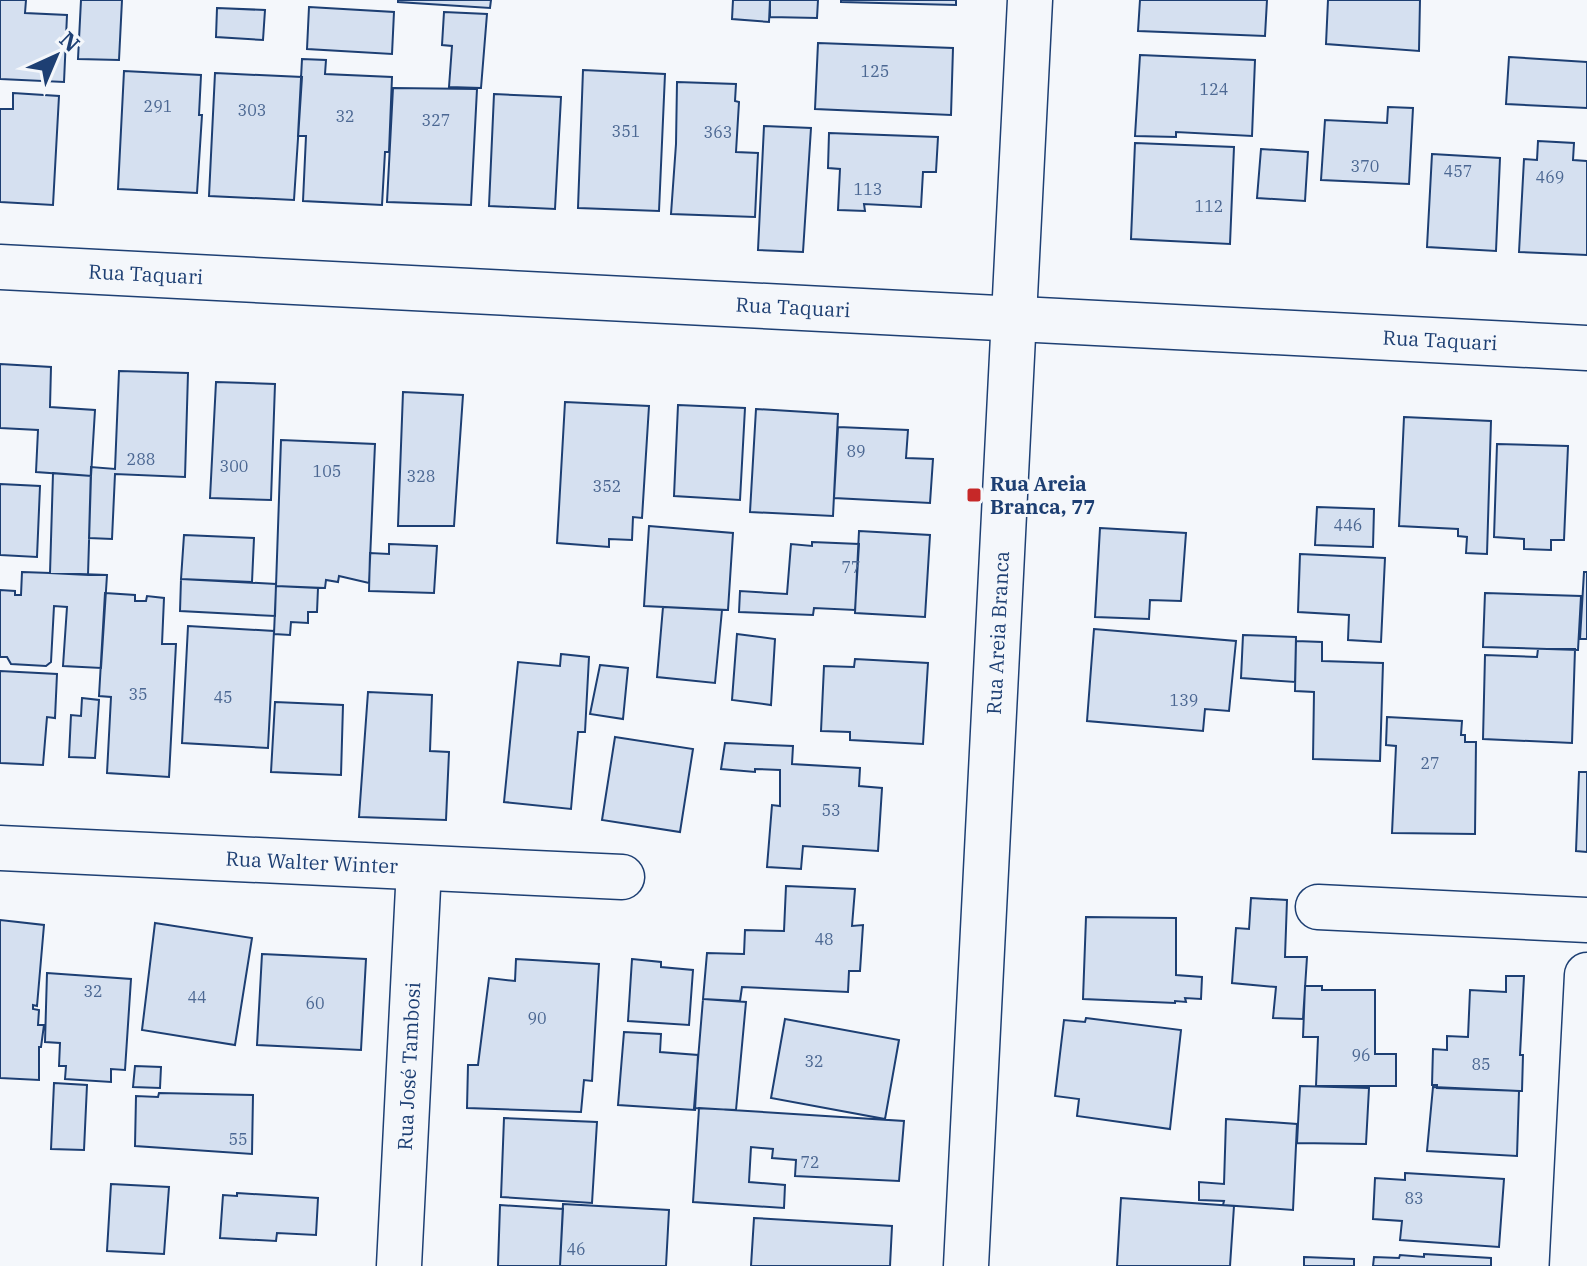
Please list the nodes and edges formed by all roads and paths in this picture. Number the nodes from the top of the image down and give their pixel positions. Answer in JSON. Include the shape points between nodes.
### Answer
{"nodes":[{"id":1,"x":1030,"y":0,"type":"edge"},
{"id":2,"x":0,"y":267,"type":"edge"},
{"id":3,"x":1014,"y":319,"type":"junction"},
{"id":4,"x":1587,"y":348,"type":"edge"},
{"id":5,"x":0,"y":848,"type":"edge"},
{"id":6,"x":419,"y":868,"type":"junction"},
{"id":7,"x":622,"y":877,"type":"dead end"},
{"id":8,"x":1318,"y":907,"type":"dead end"},
{"id":9,"x":1587,"y":920,"type":"edge"},
{"id":10,"x":1587,"y":975,"type":"edge"},
{"id":11,"x":399,"y":1266,"type":"edge"},
{"id":12,"x":966,"y":1266,"type":"edge"},
{"id":13,"x":1572,"y":1266,"type":"edge"}],
"edges":[{"from":1,"to":3,"type":"street","name":"Rua Areia Branca"},
{"from":2,"to":3,"type":"street","name":"Rua Taquari"},
{"from":3,"to":4,"type":"street","name":"Rua Taquari"},
{"from":3,"to":12,"type":"street","name":"Rua Areia Branca"},
{"from":5,"to":6,"type":"street","name":"Rua Walter Winter"},
{"from":6,"to":7,"type":"street","name":"Rua Walter Winter"},
{"from":6,"to":11,"type":"street","name":"Rua José Tambosi"},
{"from":8,"to":9,"type":"street"},
{"from":10,"to":13,"type":"street"}]}
